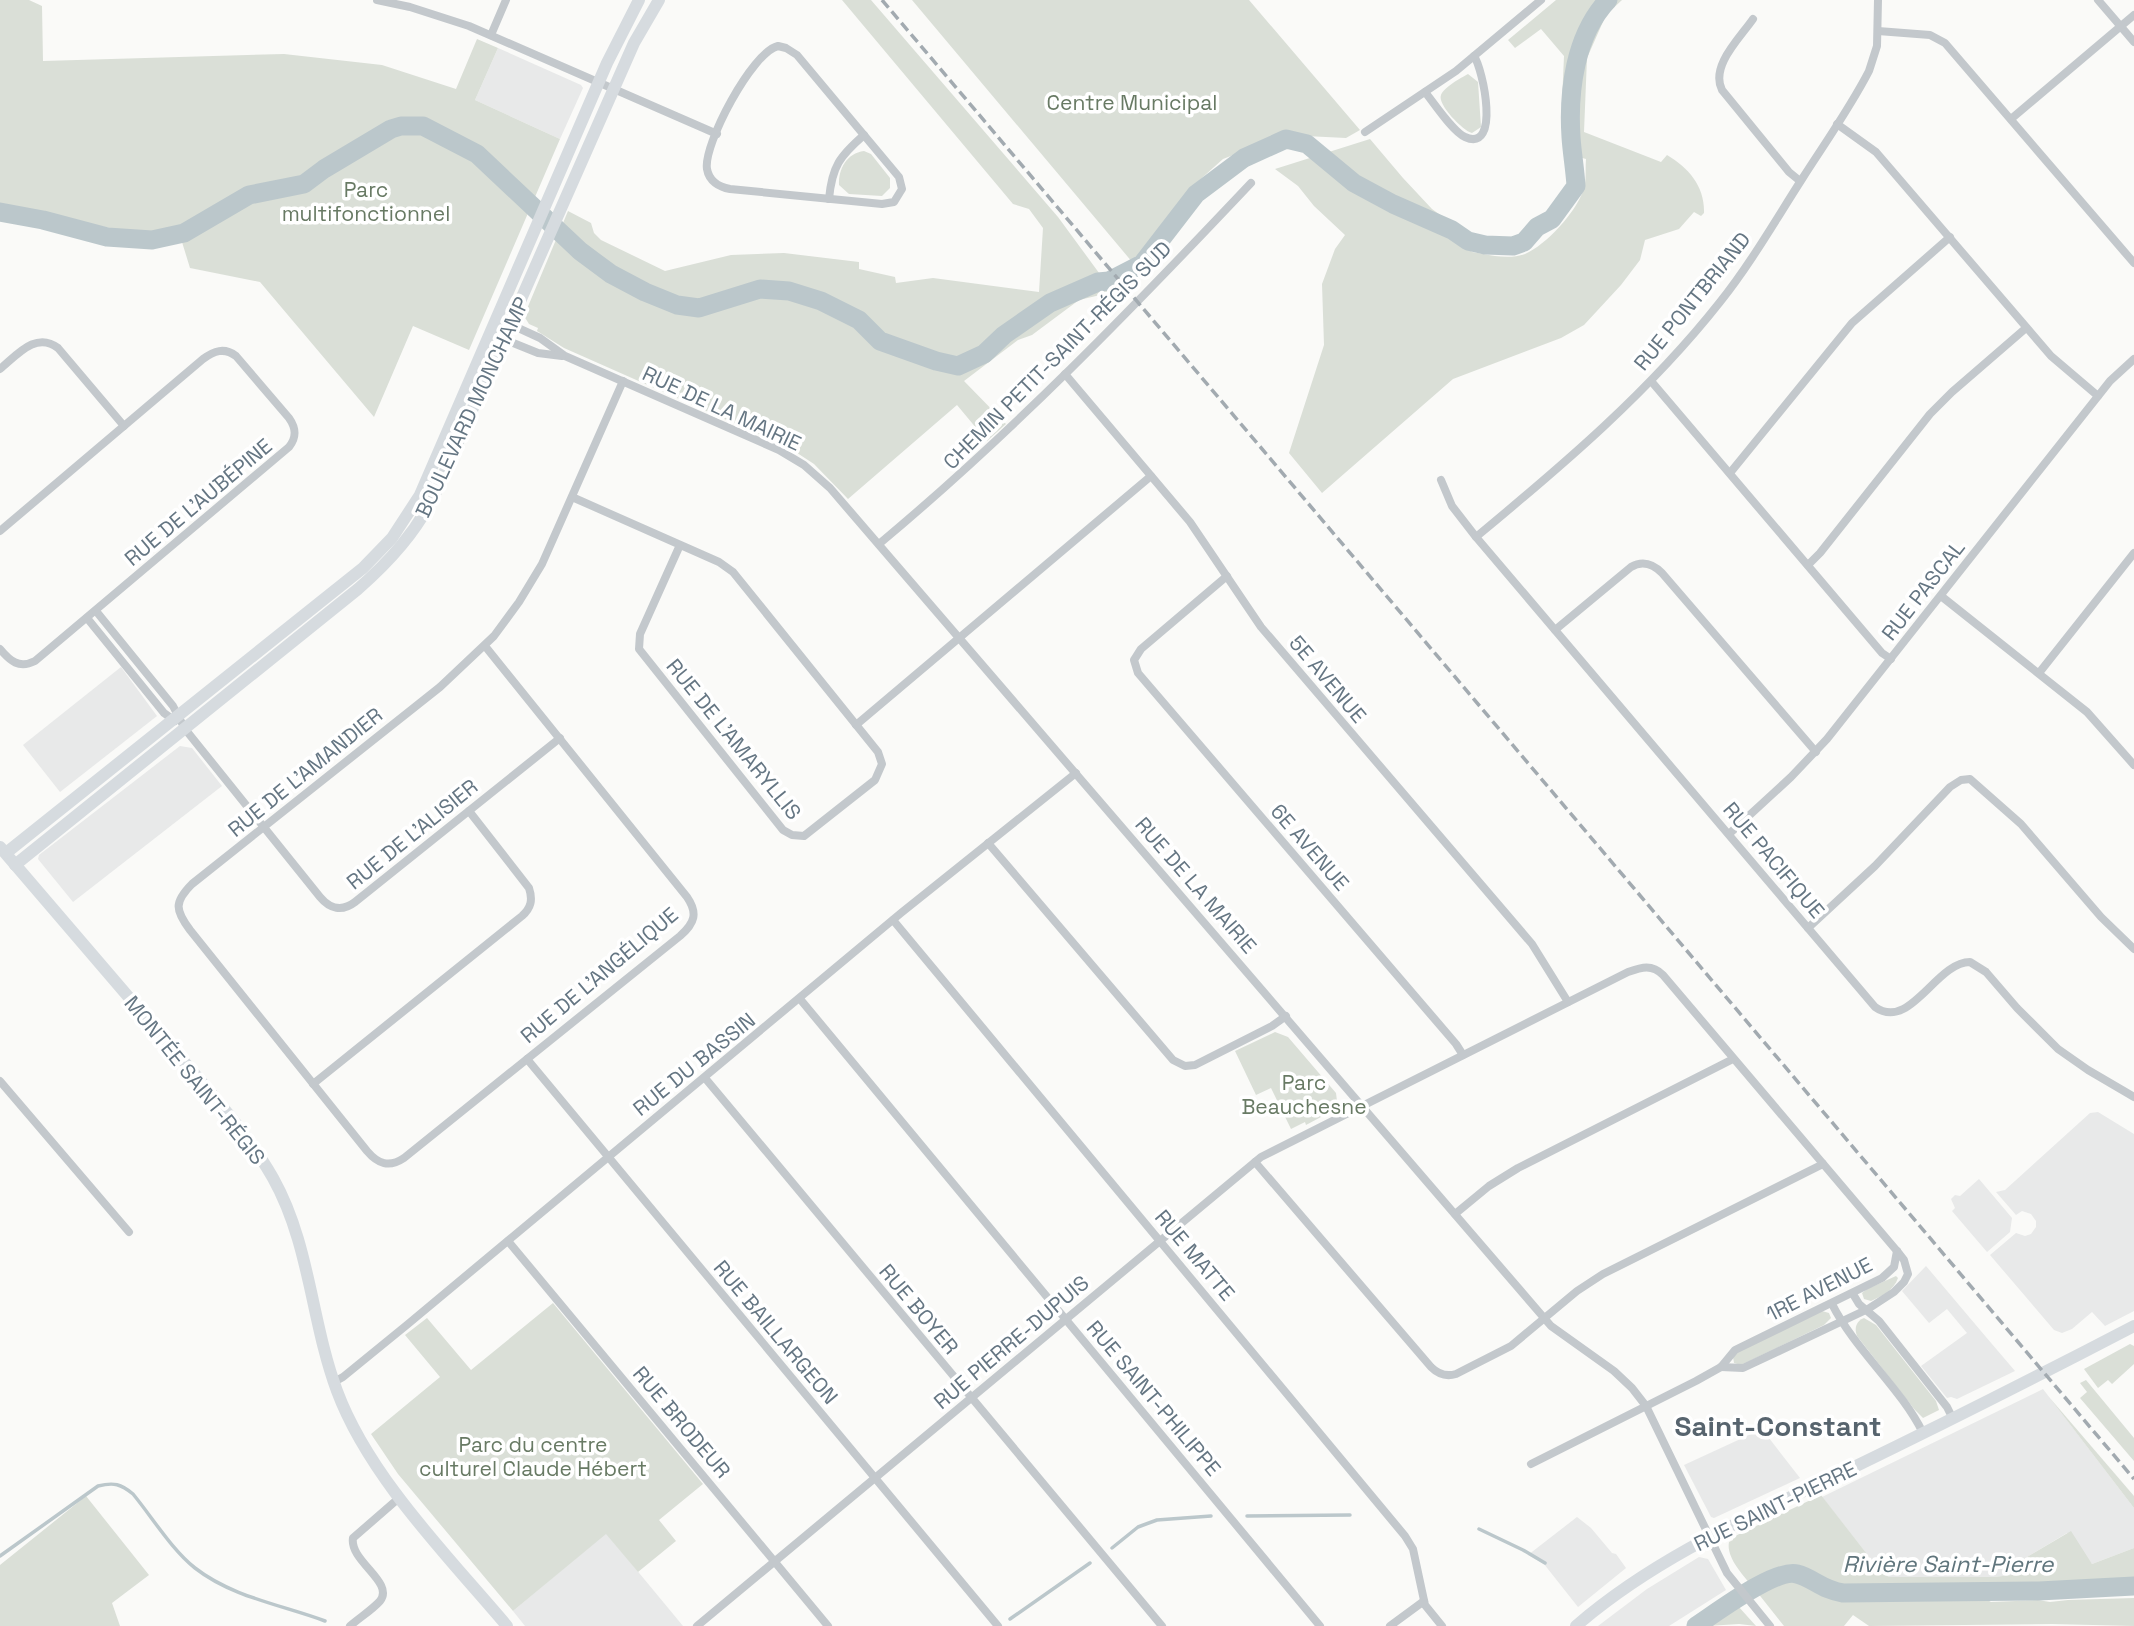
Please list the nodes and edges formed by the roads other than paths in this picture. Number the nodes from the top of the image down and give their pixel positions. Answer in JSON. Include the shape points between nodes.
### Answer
{"nodes":[{"id":1,"x":377,"y":0,"type":"edge"},
{"id":2,"x":506,"y":0,"type":"edge"},
{"id":3,"x":639,"y":0,"type":"edge"},
{"id":4,"x":659,"y":0,"type":"edge"},
{"id":5,"x":1541,"y":0,"type":"edge"},
{"id":6,"x":1878,"y":0,"type":"edge"},
{"id":7,"x":2098,"y":0,"type":"edge"},
{"id":8,"x":2134,"y":15,"type":"edge"},
{"id":9,"x":1753,"y":19,"type":"dead end"},
{"id":10,"x":2121,"y":26,"type":"junction"},
{"id":11,"x":1878,"y":31,"type":"junction"},
{"id":12,"x":491,"y":35,"type":"junction"},
{"id":13,"x":2134,"y":42,"type":"edge"},
{"id":14,"x":1474,"y":56,"type":"junction"},
{"id":15,"x":599,"y":83,"type":"junction"},
{"id":16,"x":613,"y":89,"type":"junction"},
{"id":17,"x":1425,"y":92,"type":"junction"},
{"id":18,"x":2011,"y":119,"type":"junction"},
{"id":19,"x":1838,"y":124,"type":"junction"},
{"id":20,"x":1365,"y":132,"type":"dead end"},
{"id":21,"x":717,"y":134,"type":"junction"},
{"id":22,"x":864,"y":135,"type":"junction"},
{"id":23,"x":1800,"y":181,"type":"junction"},
{"id":24,"x":1251,"y":183,"type":"dead end"},
{"id":25,"x":829,"y":198,"type":"junction"},
{"id":26,"x":1950,"y":237,"type":"junction"},
{"id":27,"x":2134,"y":263,"type":"edge"},
{"id":28,"x":496,"y":318,"type":"junction"},
{"id":29,"x":510,"y":324,"type":"junction"},
{"id":30,"x":2026,"y":328,"type":"junction"},
{"id":31,"x":489,"y":333,"type":"junction"},
{"id":32,"x":504,"y":339,"type":"junction"},
{"id":33,"x":565,"y":356,"type":"junction"},
{"id":34,"x":2134,"y":359,"type":"edge"},
{"id":35,"x":0,"y":369,"type":"edge"},
{"id":36,"x":1065,"y":374,"type":"junction"},
{"id":37,"x":623,"y":381,"type":"junction"},
{"id":38,"x":1651,"y":382,"type":"junction"},
{"id":39,"x":2098,"y":396,"type":"junction"},
{"id":40,"x":124,"y":426,"type":"junction"},
{"id":41,"x":1730,"y":473,"type":"junction"},
{"id":42,"x":1151,"y":476,"type":"junction"},
{"id":43,"x":1441,"y":481,"type":"dead end"},
{"id":44,"x":572,"y":497,"type":"junction"},
{"id":45,"x":0,"y":531,"type":"edge"},
{"id":46,"x":1476,"y":537,"type":"junction"},
{"id":47,"x":879,"y":544,"type":"junction"},
{"id":48,"x":680,"y":545,"type":"junction"},
{"id":49,"x":2134,"y":553,"type":"edge"},
{"id":50,"x":1808,"y":565,"type":"junction"},
{"id":51,"x":1227,"y":576,"type":"junction"},
{"id":52,"x":1941,"y":596,"type":"junction"},
{"id":53,"x":96,"y":611,"type":"junction"},
{"id":54,"x":87,"y":618,"type":"junction"},
{"id":55,"x":1555,"y":631,"type":"junction"},
{"id":56,"x":960,"y":638,"type":"junction"},
{"id":57,"x":485,"y":646,"type":"junction"},
{"id":58,"x":0,"y":649,"type":"edge"},
{"id":59,"x":1891,"y":659,"type":"junction"},
{"id":60,"x":2039,"y":673,"type":"junction"},
{"id":61,"x":175,"y":717,"type":"junction"},
{"id":62,"x":856,"y":725,"type":"junction"},
{"id":63,"x":186,"y":729,"type":"junction"},
{"id":64,"x":560,"y":738,"type":"junction"},
{"id":65,"x":1816,"y":752,"type":"junction"},
{"id":66,"x":2134,"y":765,"type":"edge"},
{"id":67,"x":1076,"y":773,"type":"junction"},
{"id":68,"x":469,"y":811,"type":"junction"},
{"id":69,"x":264,"y":828,"type":"junction"},
{"id":70,"x":1729,"y":834,"type":"junction"},
{"id":71,"x":988,"y":843,"type":"junction"},
{"id":72,"x":3,"y":850,"type":"edge"},
{"id":73,"x":15,"y":865,"type":"junction"},
{"id":74,"x":893,"y":920,"type":"junction"},
{"id":75,"x":1808,"y":928,"type":"junction"},
{"id":76,"x":2134,"y":949,"type":"edge"},
{"id":77,"x":800,"y":999,"type":"junction"},
{"id":78,"x":1568,"y":1002,"type":"junction"},
{"id":79,"x":1286,"y":1016,"type":"junction"},
{"id":80,"x":1463,"y":1055,"type":"junction"},
{"id":81,"x":527,"y":1059,"type":"junction"},
{"id":82,"x":1733,"y":1059,"type":"junction"},
{"id":83,"x":705,"y":1078,"type":"junction"},
{"id":84,"x":0,"y":1081,"type":"edge"},
{"id":85,"x":313,"y":1084,"type":"junction"},
{"id":86,"x":2134,"y":1097,"type":"edge"},
{"id":87,"x":1362,"y":1106,"type":"junction"},
{"id":88,"x":608,"y":1157,"type":"junction"},
{"id":89,"x":1255,"y":1162,"type":"junction"},
{"id":90,"x":1823,"y":1164,"type":"junction"},
{"id":91,"x":386,"y":1165,"type":"joint"},
{"id":92,"x":1455,"y":1214,"type":"junction"},
{"id":93,"x":129,"y":1232,"type":"dead end"},
{"id":94,"x":1161,"y":1240,"type":"junction"},
{"id":95,"x":508,"y":1241,"type":"junction"},
{"id":96,"x":1897,"y":1251,"type":"junction"},
{"id":97,"x":1853,"y":1294,"type":"junction"},
{"id":98,"x":1832,"y":1304,"type":"junction"},
{"id":99,"x":1868,"y":1309,"type":"junction"},
{"id":100,"x":1545,"y":1318,"type":"junction"},
{"id":101,"x":1066,"y":1320,"type":"junction"},
{"id":102,"x":1841,"y":1321,"type":"junction"},
{"id":103,"x":2134,"y":1326,"type":"edge"},
{"id":104,"x":1721,"y":1367,"type":"junction"},
{"id":105,"x":334,"y":1382,"type":"junction"},
{"id":106,"x":970,"y":1398,"type":"junction"},
{"id":107,"x":1646,"y":1406,"type":"junction"},
{"id":108,"x":1953,"y":1419,"type":"junction"},
{"id":109,"x":1923,"y":1433,"type":"junction"},
{"id":110,"x":1531,"y":1464,"type":"dead end"},
{"id":111,"x":875,"y":1478,"type":"junction"},
{"id":112,"x":399,"y":1498,"type":"junction"},
{"id":113,"x":1709,"y":1536,"type":"junction"},
{"id":114,"x":774,"y":1562,"type":"junction"},
{"id":115,"x":1424,"y":1601,"type":"junction"},
{"id":116,"x":350,"y":1626,"type":"edge"},
{"id":117,"x":507,"y":1626,"type":"edge"},
{"id":118,"x":697,"y":1626,"type":"edge"},
{"id":119,"x":828,"y":1626,"type":"edge"},
{"id":120,"x":998,"y":1626,"type":"edge"},
{"id":121,"x":1162,"y":1626,"type":"edge"},
{"id":122,"x":1320,"y":1626,"type":"edge"},
{"id":123,"x":1390,"y":1626,"type":"edge"},
{"id":124,"x":1442,"y":1626,"type":"edge"},
{"id":125,"x":1576,"y":1626,"type":"edge"},
{"id":126,"x":1770,"y":1626,"type":"edge"}],
"edges":[{"from":1,"to":12,"type":"street","via":[[429,12]]},
{"from":2,"to":12,"type":"street"},
{"from":3,"to":15,"type":"street","name":"BOULEVARD MONCHAMP"},
{"from":4,"to":16,"type":"street","name":"BOULEVARD MONCHAMP"},
{"from":5,"to":14,"type":"street"},
{"from":6,"to":11,"type":"street","name":"RUE PONTBRIAND"},
{"from":7,"to":10,"type":"street"},
{"from":8,"to":10,"type":"street"},
{"from":9,"to":23,"type":"street","via":[[1722,63],[1718,79],[1780,162]]},
{"from":10,"to":13,"type":"street"},
{"from":10,"to":18,"type":"street"},
{"from":11,"to":18,"type":"street","via":[[1941,40]]},
{"from":11,"to":19,"type":"street","name":"RUE PONTBRIAND","via":[[1869,71]]},
{"from":12,"to":15,"type":"street"},
{"from":14,"to":17,"type":"street"},
{"from":14,"to":17,"type":"street","via":[[1480,68],[1487,125],[1482,135],[1473,139],[1462,136]]},
{"from":15,"to":16,"type":"street"},
{"from":15,"to":28,"type":"street","name":"BOULEVARD MONCHAMP"},
{"from":16,"to":21,"type":"street"},
{"from":16,"to":29,"type":"street","name":"BOULEVARD MONCHAMP"},
{"from":17,"to":20,"type":"street"},
{"from":18,"to":27,"type":"street"},
{"from":19,"to":23,"type":"street","name":"RUE PONTBRIAND"},
{"from":19,"to":26,"type":"street","via":[[1876,152]]},
{"from":21,"to":22,"type":"street","via":[[748,71],[766,51],[778,46],[797,55]]},
{"from":21,"to":25,"type":"street","via":[[707,164],[717,185]]},
{"from":22,"to":25,"type":"street","via":[[838,160]]},
{"from":22,"to":25,"type":"street","via":[[899,177],[901,193],[889,204]]},
{"from":23,"to":38,"type":"street","name":"RUE PONTBRIAND","via":[[1732,287]]},
{"from":24,"to":36,"type":"street","name":"CHEMIN PETIT-SAINT-RÉGIS SUD"},
{"from":26,"to":30,"type":"street"},
{"from":26,"to":41,"type":"street","via":[[1852,323]]},
{"from":28,"to":29,"type":"street","name":"RUE DE LA MAIRIE"},
{"from":28,"to":31,"type":"street","name":"BOULEVARD MONCHAMP"},
{"from":29,"to":32,"type":"street","name":"BOULEVARD MONCHAMP"},
{"from":29,"to":33,"type":"street","name":"RUE DE LA MAIRIE"},
{"from":30,"to":39,"type":"street"},
{"from":30,"to":50,"type":"street","via":[[1937,407]]},
{"from":31,"to":32,"type":"street","name":"RUE DE LA MAIRIE"},
{"from":31,"to":61,"type":"street","name":"BOULEVARD MONCHAMP","via":[[419,495],[392,538],[363,568]]},
{"from":32,"to":33,"type":"street","name":"RUE DE LA MAIRIE","via":[[538,353]]},
{"from":32,"to":63,"type":"street","name":"BOULEVARD MONCHAMP","via":[[435,494],[405,543],[373,576]]},
{"from":33,"to":37,"type":"street","name":"RUE DE LA MAIRIE"},
{"from":34,"to":39,"type":"street","name":"RUE PASCAL"},
{"from":35,"to":40,"type":"street","via":[[33,343],[53,344]]},
{"from":36,"to":42,"type":"street","name":"5E AVENUE"},
{"from":36,"to":47,"type":"street","name":"CHEMIN PETIT-SAINT-RÉGIS SUD","via":[[971,466]]},
{"from":37,"to":44,"type":"street","name":"RUE DE L'AMANDIER"},
{"from":37,"to":47,"type":"street","name":"RUE DE LA MAIRIE","via":[[796,460],[830,488]]},
{"from":38,"to":41,"type":"street"},
{"from":38,"to":46,"type":"street","name":"RUE PONTBRIAND","via":[[1592,439]]},
{"from":39,"to":52,"type":"street","name":"RUE PASCAL"},
{"from":40,"to":45,"type":"street","name":"RUE DE L'AUBÉPINE"},
{"from":40,"to":53,"type":"street","name":"RUE DE L'AUBÉPINE","via":[[203,359],[221,350],[241,361],[289,418],[295,432],[286,451]]},
{"from":41,"to":50,"type":"street"},
{"from":42,"to":51,"type":"street","name":"5E AVENUE"},
{"from":42,"to":56,"type":"street"},
{"from":43,"to":46,"type":"street","name":"RUE PACIFIQUE","via":[[1452,506]]},
{"from":44,"to":48,"type":"street","name":"RUE DE L'AMARYLLIS"},
{"from":44,"to":57,"type":"street","name":"RUE DE L'AMANDIER","via":[[536,576]]},
{"from":46,"to":55,"type":"street","name":"RUE PACIFIQUE"},
{"from":47,"to":56,"type":"street","name":"RUE DE LA MAIRIE"},
{"from":48,"to":62,"type":"street","name":"RUE DE L'AMARYLLIS","via":[[733,572]]},
{"from":48,"to":62,"type":"street","name":"RUE DE L'AMARYLLIS","via":[[640,634],[639,649],[787,834],[800,837],[809,833],[879,775],[881,758]]},
{"from":49,"to":60,"type":"street"},
{"from":50,"to":59,"type":"street"},
{"from":51,"to":78,"type":"street","name":"5E AVENUE","via":[[1262,627],[1532,944]]},
{"from":51,"to":80,"type":"street","name":"6E AVENUE","via":[[1146,644],[1134,660],[1138,673]]},
{"from":52,"to":59,"type":"street","name":"RUE PASCAL"},
{"from":52,"to":60,"type":"street"},
{"from":53,"to":54,"type":"street","name":"RUE DE L'AUBÉPINE"},
{"from":53,"to":61,"type":"street","name":"RUE DE L'ALISIER","via":[[173,706]]},
{"from":54,"to":58,"type":"street","name":"RUE DE L'AUBÉPINE","via":[[30,664],[12,662]]},
{"from":54,"to":61,"type":"street","name":"RUE DE L'ALISIER","via":[[164,713]]},
{"from":55,"to":65,"type":"street","via":[[1631,567],[1653,565]]},
{"from":55,"to":70,"type":"street","name":"RUE PACIFIQUE"},
{"from":56,"to":62,"type":"street"},
{"from":56,"to":67,"type":"street","name":"RUE DE LA MAIRIE"},
{"from":57,"to":64,"type":"street","name":"RUE DE L'ANGÉLIQUE"},
{"from":57,"to":69,"type":"street","name":"RUE DE L'AMANDIER"},
{"from":59,"to":65,"type":"street","name":"RUE PASCAL"},
{"from":60,"to":66,"type":"street","via":[[2088,712]]},
{"from":61,"to":63,"type":"street","name":"RUE DE L'ALISIER"},
{"from":61,"to":72,"type":"street","name":"BOULEVARD MONCHAMP"},
{"from":63,"to":69,"type":"street","name":"RUE DE L'ALISIER"},
{"from":63,"to":73,"type":"street","name":"BOULEVARD MONCHAMP"},
{"from":64,"to":68,"type":"street","name":"RUE DE L'ALISIER"},
{"from":64,"to":81,"type":"street","name":"RUE DE L'ANGÉLIQUE","via":[[687,897],[695,917],[680,936]]},
{"from":65,"to":70,"type":"street","name":"RUE PASCAL"},
{"from":67,"to":71,"type":"street","name":"RUE DU BASSIN"},
{"from":67,"to":79,"type":"street","name":"RUE DE LA MAIRIE"},
{"from":68,"to":69,"type":"street","name":"RUE DE L'ALISIER","via":[[343,908],[324,902]]},
{"from":68,"to":85,"type":"street","via":[[529,888],[530,906]]},
{"from":69,"to":85,"type":"street","name":"RUE DE L'AMANDIER","via":[[186,890],[178,901],[178,912]]},
{"from":70,"to":75,"type":"street","name":"RUE PACIFIQUE"},
{"from":71,"to":74,"type":"street","name":"RUE DU BASSIN"},
{"from":71,"to":79,"type":"street","via":[[1173,1060],[1195,1065]]},
{"from":72,"to":73,"type":"street","name":"MONTÉE SAINT-RÉGIS"},
{"from":73,"to":105,"type":"street","name":"MONTÉE SAINT-RÉGIS","via":[[267,1168],[298,1238]]},
{"from":74,"to":77,"type":"street","name":"RUE DU BASSIN"},
{"from":74,"to":94,"type":"street","name":"RUE MATTE"},
{"from":75,"to":76,"type":"street","via":[[1950,787],[1970,779],[2021,824]]},
{"from":75,"to":86,"type":"street","name":"RUE PACIFIQUE","via":[[1870,1002],[1884,1012],[1906,1007],[1957,964],[1975,964],[2058,1049]]},
{"from":77,"to":83,"type":"street","name":"RUE DU BASSIN"},
{"from":77,"to":101,"type":"street","name":"RUE SAINT-PHILIPPE"},
{"from":78,"to":80,"type":"street","name":"RUE PIERRE-DUPUIS"},
{"from":78,"to":82,"type":"street","name":"RUE PIERRE-DUPUIS","via":[[1628,972],[1651,967],[1663,975]]},
{"from":79,"to":87,"type":"street","name":"RUE DE LA MAIRIE"},
{"from":80,"to":87,"type":"street","name":"RUE PIERRE-DUPUIS"},
{"from":81,"to":88,"type":"street","name":"RUE BAILLARGEON"},
{"from":81,"to":91,"type":"street","name":"RUE DE L'ANGÉLIQUE","via":[[404,1158]]},
{"from":82,"to":90,"type":"street"},
{"from":82,"to":92,"type":"street","via":[[1518,1168]]},
{"from":83,"to":88,"type":"street","name":"RUE DU BASSIN"},
{"from":83,"to":106,"type":"street","name":"RUE BOYER"},
{"from":84,"to":93,"type":"street"},
{"from":85,"to":91,"type":"street","name":"RUE DE L'AMANDIER","via":[[373,1158]]},
{"from":87,"to":89,"type":"street","name":"RUE PIERRE-DUPUIS"},
{"from":87,"to":92,"type":"street","name":"RUE DE LA MAIRIE"},
{"from":88,"to":95,"type":"street","name":"RUE DU BASSIN"},
{"from":88,"to":111,"type":"street","name":"RUE BAILLARGEON"},
{"from":89,"to":94,"type":"street","name":"RUE PIERRE-DUPUIS"},
{"from":89,"to":100,"type":"street","via":[[1438,1374],[1456,1374],[1505,1350]]},
{"from":90,"to":96,"type":"street"},
{"from":90,"to":100,"type":"street","via":[[1603,1274]]},
{"from":92,"to":100,"type":"street","name":"RUE DE LA MAIRIE"},
{"from":94,"to":101,"type":"street","name":"RUE PIERRE-DUPUIS"},
{"from":94,"to":115,"type":"street","name":"RUE MATTE","via":[[1410,1543]]},
{"from":95,"to":105,"type":"street","name":"RUE DU BASSIN"},
{"from":95,"to":114,"type":"street","name":"RUE BRODEUR"},
{"from":96,"to":97,"type":"street","name":"1RE AVENUE","via":[[1890,1273]]},
{"from":96,"to":99,"type":"street","name":"1RE AVENUE","via":[[1906,1265],[1907,1278]]},
{"from":97,"to":98,"type":"street","name":"1RE AVENUE"},
{"from":97,"to":99,"type":"street"},
{"from":98,"to":102,"type":"street"},
{"from":98,"to":104,"type":"street","name":"1RE AVENUE","via":[[1735,1350]]},
{"from":99,"to":102,"type":"street","name":"1RE AVENUE"},
{"from":99,"to":108,"type":"street"},
{"from":100,"to":107,"type":"street","name":"RUE DE LA MAIRIE","via":[[1621,1376]]},
{"from":101,"to":106,"type":"street","name":"RUE PIERRE-DUPUIS"},
{"from":101,"to":122,"type":"street","name":"RUE SAINT-PHILIPPE"},
{"from":102,"to":104,"type":"street","name":"1RE AVENUE","via":[[1743,1368]]},
{"from":102,"to":109,"type":"street"},
{"from":103,"to":108,"type":"street","name":"RUE SAINT-PIERRE"},
{"from":104,"to":107,"type":"street","name":"1RE AVENUE"},
{"from":105,"to":112,"type":"street","name":"MONTÉE SAINT-RÉGIS","via":[[359,1438]]},
{"from":106,"to":111,"type":"street","name":"RUE PIERRE-DUPUIS"},
{"from":106,"to":121,"type":"street","name":"RUE BOYER"},
{"from":107,"to":110,"type":"street","name":"1RE AVENUE"},
{"from":107,"to":113,"type":"street","name":"RUE DE LA MAIRIE"},
{"from":108,"to":109,"type":"street","name":"RUE SAINT-PIERRE"},
{"from":109,"to":113,"type":"street","name":"RUE SAINT-PIERRE"},
{"from":111,"to":114,"type":"street","name":"RUE PIERRE-DUPUIS"},
{"from":111,"to":120,"type":"street","name":"RUE BAILLARGEON"},
{"from":112,"to":116,"type":"street","via":[[353,1538],[355,1553],[383,1591],[380,1601]]},
{"from":112,"to":117,"type":"street","name":"MONTÉE SAINT-RÉGIS"},
{"from":113,"to":125,"type":"street","name":"RUE SAINT-PIERRE","via":[[1629,1584]]},
{"from":113,"to":126,"type":"street","name":"RUE DE LA MAIRIE","via":[[1735,1585]]},
{"from":114,"to":118,"type":"street","name":"RUE PIERRE-DUPUIS"},
{"from":114,"to":119,"type":"street","name":"RUE BRODEUR"},
{"from":115,"to":123,"type":"street"},
{"from":115,"to":124,"type":"street","name":"RUE MATTE"}]}
